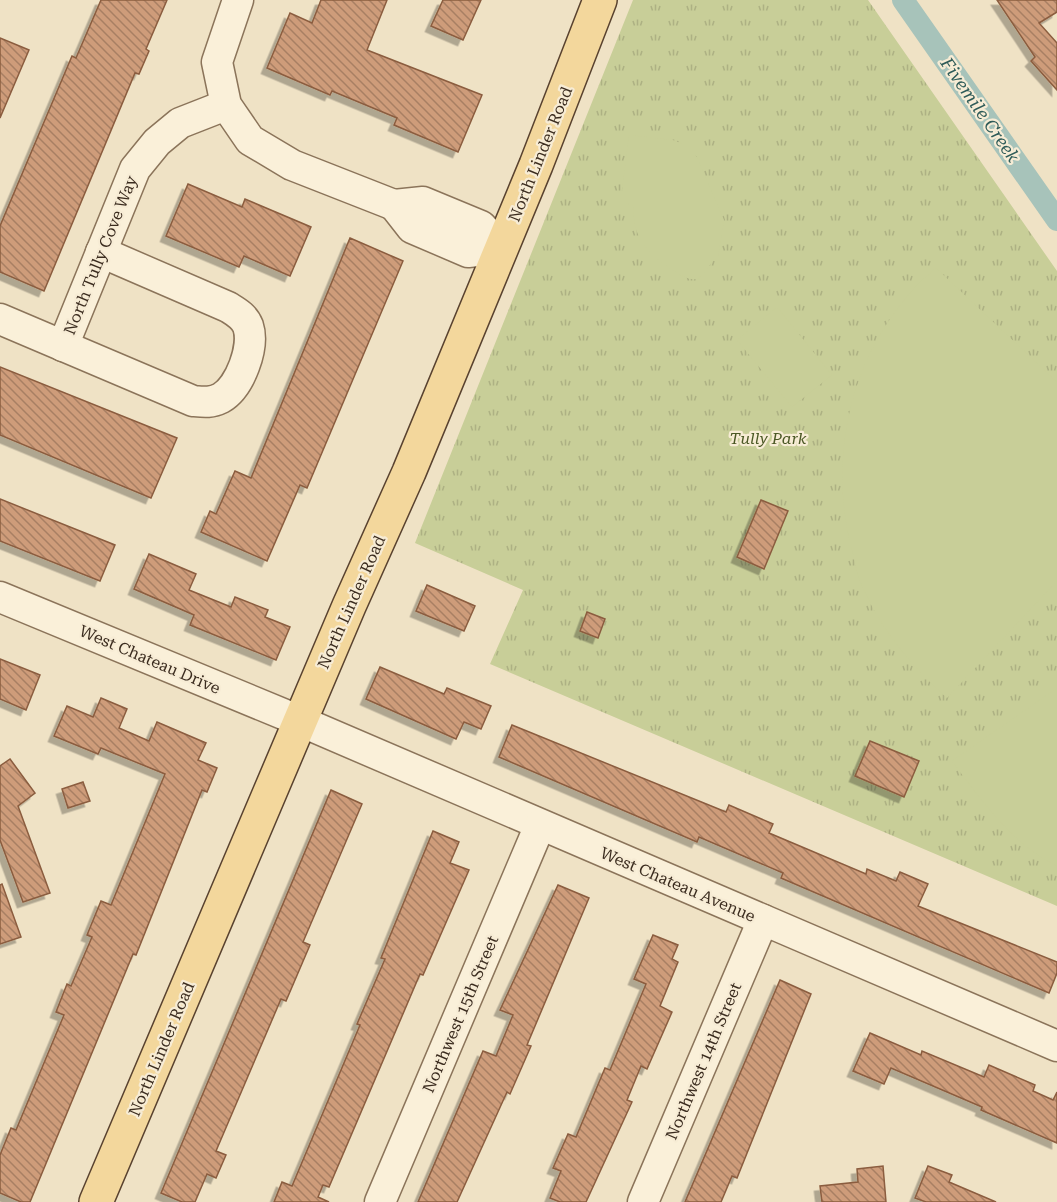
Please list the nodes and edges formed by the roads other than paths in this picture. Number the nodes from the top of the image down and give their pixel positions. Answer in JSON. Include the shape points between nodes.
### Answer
{"nodes":[{"id":1,"x":238,"y":0,"type":"edge"},
{"id":2,"x":600,"y":0,"type":"edge"},
{"id":3,"x":226,"y":105,"type":"junction"},
{"id":4,"x":502,"y":248,"type":"junction"},
{"id":5,"x":101,"y":252,"type":"junction"},
{"id":6,"x":0,"y":319,"type":"edge"},
{"id":7,"x":63,"y":346,"type":"junction"},
{"id":8,"x":0,"y":597,"type":"edge"},
{"id":9,"x":300,"y":721,"type":"junction"},
{"id":10,"x":540,"y":825,"type":"junction"},
{"id":11,"x":763,"y":920,"type":"junction"},
{"id":12,"x":1057,"y":1046,"type":"edge"},
{"id":13,"x":96,"y":1202,"type":"edge"},
{"id":14,"x":380,"y":1202,"type":"edge"},
{"id":15,"x":643,"y":1202,"type":"edge"}],
"edges":[{"from":1,"to":3,"type":"street","via":[[217,62]]},
{"from":2,"to":4,"type":"main road","name":"North Linder Road"},
{"from":3,"to":4,"type":"street","via":[[250,140],[292,165],[394,205],[423,202],[480,226]]},
{"from":3,"to":5,"type":"street","name":"North Tully Cove Way","via":[[180,123],[157,142],[135,169]]},
{"from":4,"to":9,"type":"main road","name":"North Linder Road"},
{"from":5,"to":7,"type":"street","name":"North Tully Cove Way"},
{"from":5,"to":7,"type":"street","via":[[241,315],[248,326],[249,350],[234,386],[208,403],[193,401]]},
{"from":6,"to":7,"type":"street"},
{"from":8,"to":9,"type":"street","name":"West Chateau Drive"},
{"from":9,"to":10,"type":"street","name":"West Chateau Avenue"},
{"from":9,"to":13,"type":"main road","name":"North Linder Road"},
{"from":10,"to":11,"type":"street","name":"West Chateau Avenue"},
{"from":10,"to":14,"type":"street","name":"Northwest 15th Street"},
{"from":11,"to":12,"type":"street","name":"West Chateau Avenue"},
{"from":11,"to":15,"type":"street","name":"Northwest 14th Street"}]}
